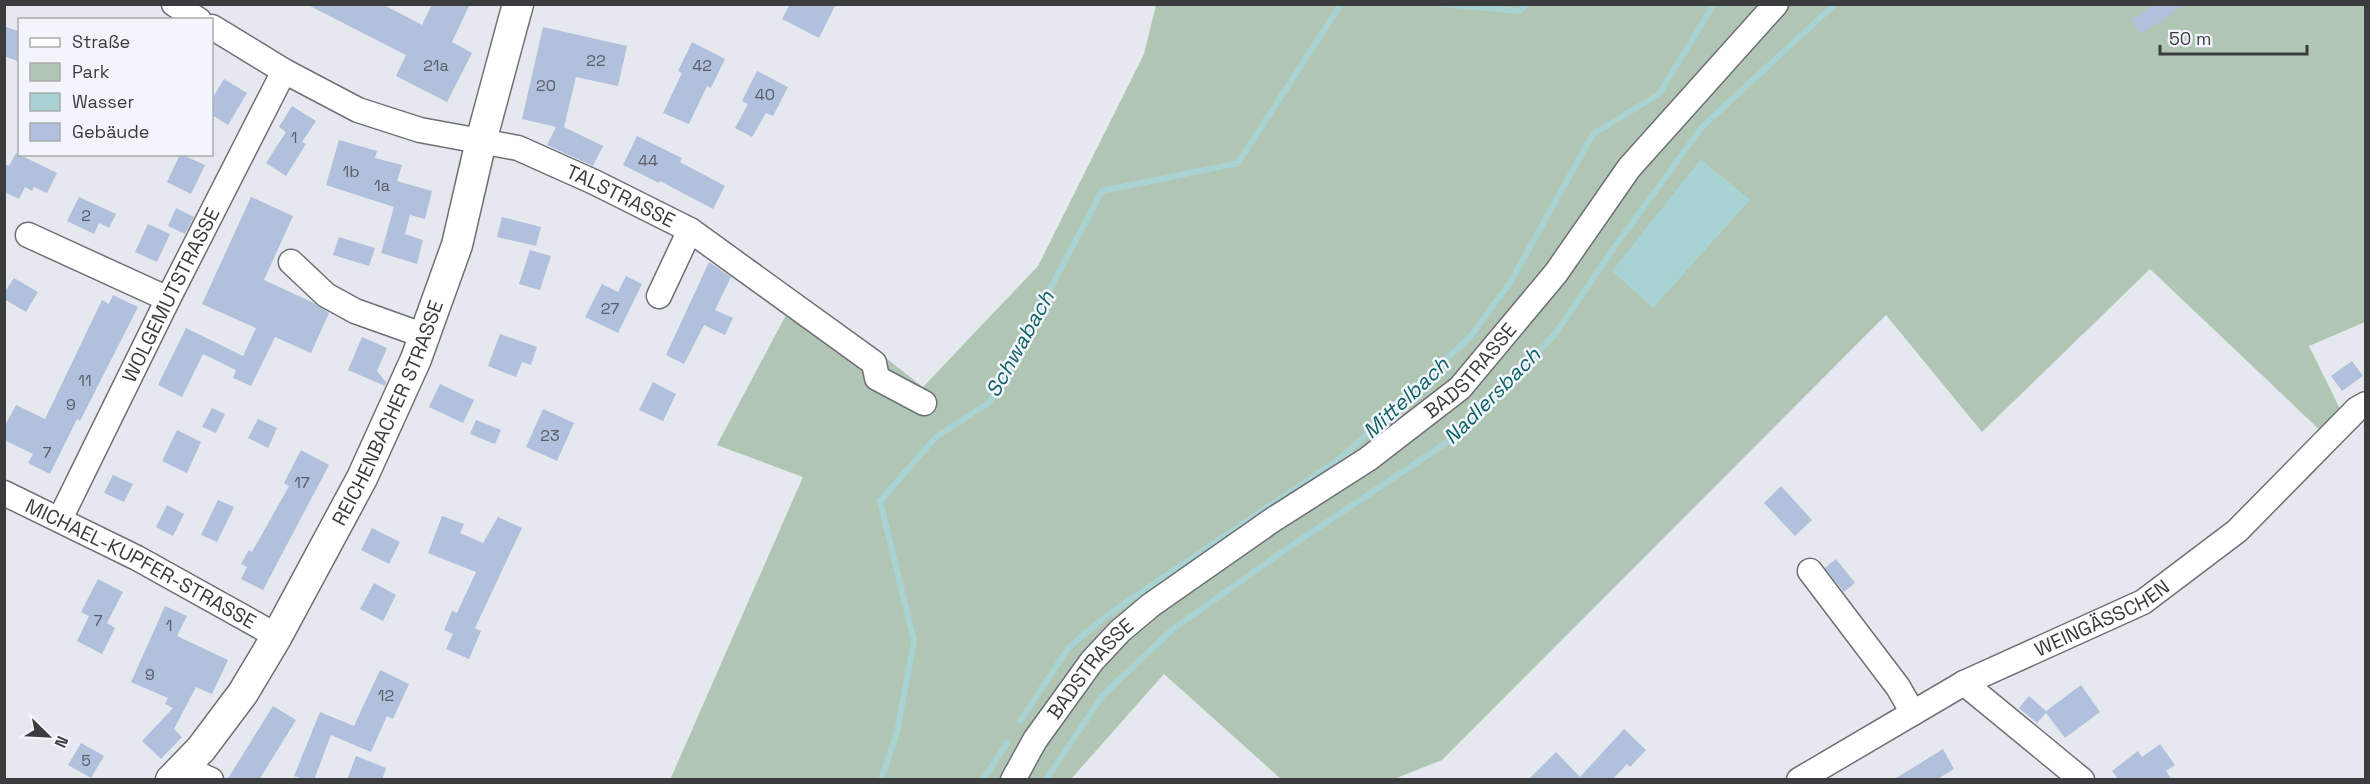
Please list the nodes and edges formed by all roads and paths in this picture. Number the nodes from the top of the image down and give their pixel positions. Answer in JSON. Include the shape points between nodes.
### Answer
{"nodes":[{"id":1,"x":174,"y":4,"type":"edge"},
{"id":2,"x":518,"y":4,"type":"edge"},
{"id":3,"x":1776,"y":4,"type":"edge"},
{"id":4,"x":196,"y":18,"type":"edge"},
{"id":5,"x":213,"y":28,"type":"edge"},
{"id":6,"x":284,"y":71,"type":"junction"},
{"id":7,"x":481,"y":141,"type":"junction"},
{"id":8,"x":690,"y":230,"type":"junction"},
{"id":9,"x":28,"y":235,"type":"dead end"},
{"id":10,"x":291,"y":262,"type":"dead end"},
{"id":11,"x":659,"y":296,"type":"dead end"},
{"id":12,"x":168,"y":299,"type":"junction"},
{"id":13,"x":425,"y":336,"type":"junction"},
{"id":14,"x":924,"y":403,"type":"dead end"},
{"id":15,"x":2366,"y":404,"type":"edge"},
{"id":16,"x":4,"y":493,"type":"edge"},
{"id":17,"x":60,"y":519,"type":"junction"},
{"id":18,"x":1810,"y":572,"type":"dead end"},
{"id":19,"x":278,"y":636,"type":"junction"},
{"id":20,"x":1964,"y":683,"type":"junction"},
{"id":21,"x":1913,"y":712,"type":"junction"},
{"id":22,"x":176,"y":776,"type":"edge"},
{"id":23,"x":211,"y":780,"type":"edge"},
{"id":24,"x":1013,"y":780,"type":"edge"},
{"id":25,"x":1799,"y":780,"type":"edge"},
{"id":26,"x":2082,"y":780,"type":"edge"}],
"edges":[{"from":1,"to":4,"type":"street"},
{"from":2,"to":7,"type":"main road","name":"REICHENBACHER STRASSE"},
{"from":3,"to":24,"type":"street","name":"BADSTRASSE","via":[[1629,168],[1556,273],[1460,388],[1368,459],[1271,521],[1120,631],[1060,705]]},
{"from":5,"to":6,"type":"street","name":"TALSTRASSE"},
{"from":6,"to":7,"type":"street","name":"TALSTRASSE","via":[[358,110],[420,130]]},
{"from":6,"to":12,"type":"street","name":"WOLGEMUTSTRASSE"},
{"from":7,"to":8,"type":"street","name":"TALSTRASSE","via":[[518,148]]},
{"from":7,"to":13,"type":"main road","name":"REICHENBACHER STRASSE","via":[[457,245]]},
{"from":8,"to":11,"type":"street","name":"TALSTRASSE"},
{"from":8,"to":14,"type":"street","via":[[873,363],[877,378]]},
{"from":9,"to":12,"type":"street"},
{"from":10,"to":13,"type":"street","via":[[326,295],[355,311]]},
{"from":12,"to":17,"type":"street","name":"WOLGEMUTSTRASSE"},
{"from":13,"to":19,"type":"main road","name":"REICHENBACHER STRASSE","via":[[362,478]]},
{"from":15,"to":20,"type":"street","name":"WEINGÄSSCHEN","via":[[2237,531],[2143,602]]},
{"from":16,"to":17,"type":"street","name":"MICHAEL-KUPFER-STRASSE"},
{"from":17,"to":19,"type":"street","name":"MICHAEL-KUPFER-STRASSE"},
{"from":18,"to":21,"type":"street"},
{"from":19,"to":22,"type":"main road","name":"REICHENBACHER STRASSE","via":[[243,693]]},
{"from":20,"to":21,"type":"street","name":"WEINGÄSSCHEN"},
{"from":20,"to":26,"type":"street"},
{"from":21,"to":25,"type":"street","name":"WEINGÄSSCHEN"},
{"from":22,"to":23,"type":"street"}]}
